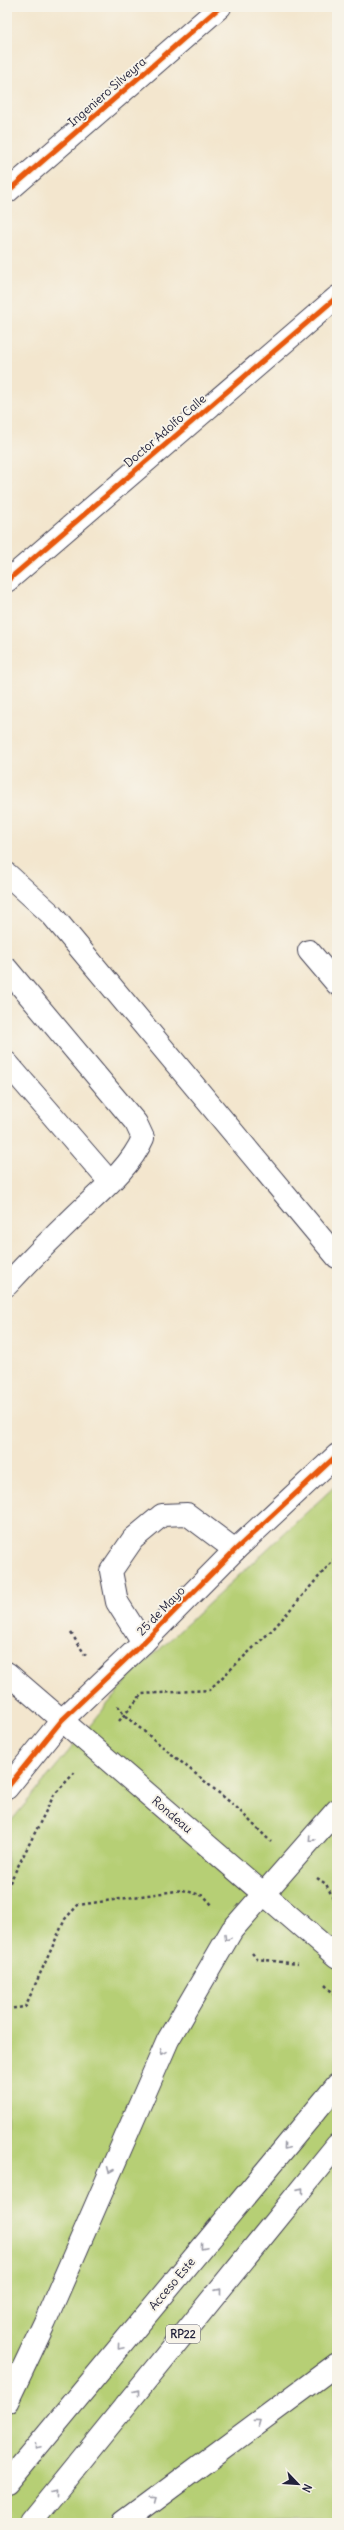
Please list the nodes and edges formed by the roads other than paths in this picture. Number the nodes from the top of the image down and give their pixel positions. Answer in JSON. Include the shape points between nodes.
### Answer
{"nodes":[{"id":1,"x":220,"y":7,"type":"edge"},
{"id":2,"x":7,"y":192,"type":"edge"},
{"id":3,"x":337,"y":297,"type":"edge"},
{"id":4,"x":7,"y":580,"type":"edge"},
{"id":5,"x":7,"y":874,"type":"edge"},
{"id":6,"x":309,"y":951,"type":"dead end"},
{"id":7,"x":7,"y":969,"type":"edge"},
{"id":8,"x":337,"y":984,"type":"edge"},
{"id":9,"x":7,"y":1063,"type":"edge"},
{"id":10,"x":110,"y":1182,"type":"junction"},
{"id":11,"x":337,"y":1257,"type":"edge"},
{"id":12,"x":7,"y":1285,"type":"edge"},
{"id":13,"x":337,"y":1455,"type":"edge"},
{"id":14,"x":234,"y":1550,"type":"junction"},
{"id":15,"x":143,"y":1643,"type":"junction"},
{"id":16,"x":7,"y":1673,"type":"edge"},
{"id":17,"x":62,"y":1720,"type":"junction"},
{"id":18,"x":7,"y":1788,"type":"edge"},
{"id":19,"x":337,"y":1810,"type":"edge"},
{"id":20,"x":264,"y":1893,"type":"junction"},
{"id":21,"x":337,"y":1957,"type":"edge"},
{"id":22,"x":337,"y":2085,"type":"edge"},
{"id":23,"x":337,"y":2145,"type":"edge"},
{"id":24,"x":337,"y":2364,"type":"edge"},
{"id":25,"x":7,"y":2402,"type":"edge"},
{"id":26,"x":7,"y":2484,"type":"edge"},
{"id":27,"x":30,"y":2523,"type":"edge"},
{"id":28,"x":123,"y":2523,"type":"edge"}],
"edges":[{"from":1,"to":2,"type":"main road","name":"Ingeniero Silveyra"},
{"from":3,"to":4,"type":"main road","name":"Doctor Adolfo Calle"},
{"from":5,"to":11,"type":"main road","via":[[52,915]]},
{"from":6,"to":8,"type":"main road"},
{"from":7,"to":10,"type":"main road","via":[[136,1123],[143,1138],[136,1154]]},
{"from":9,"to":10,"type":"main road"},
{"from":10,"to":12,"type":"main road","via":[[34,1255]]},
{"from":13,"to":14,"type":"main road","name":"25 de Mayo"},
{"from":14,"to":15,"type":"main road","name":"25 de Mayo"},
{"from":14,"to":15,"type":"main road","via":[[187,1514],[162,1515],[133,1539],[111,1571],[117,1602]]},
{"from":15,"to":17,"type":"main road","name":"25 de Mayo"},
{"from":16,"to":17,"type":"main road","name":"Rondeau"},
{"from":17,"to":18,"type":"main road","name":"25 de Mayo"},
{"from":17,"to":20,"type":"main road","name":"Rondeau"},
{"from":19,"to":20,"type":"main road","one_way":true},
{"from":20,"to":21,"type":"main road","name":"Rondeau"},
{"from":20,"to":25,"type":"main road","one_way":true,"via":[[232,1930],[168,2040],[45,2322]]},
{"from":22,"to":26,"type":"main road","name":"Acceso Este","one_way":true},
{"from":27,"to":23,"type":"main road","number":"RP22","one_way":true},
{"from":28,"to":24,"type":"main road","one_way":true}]}
